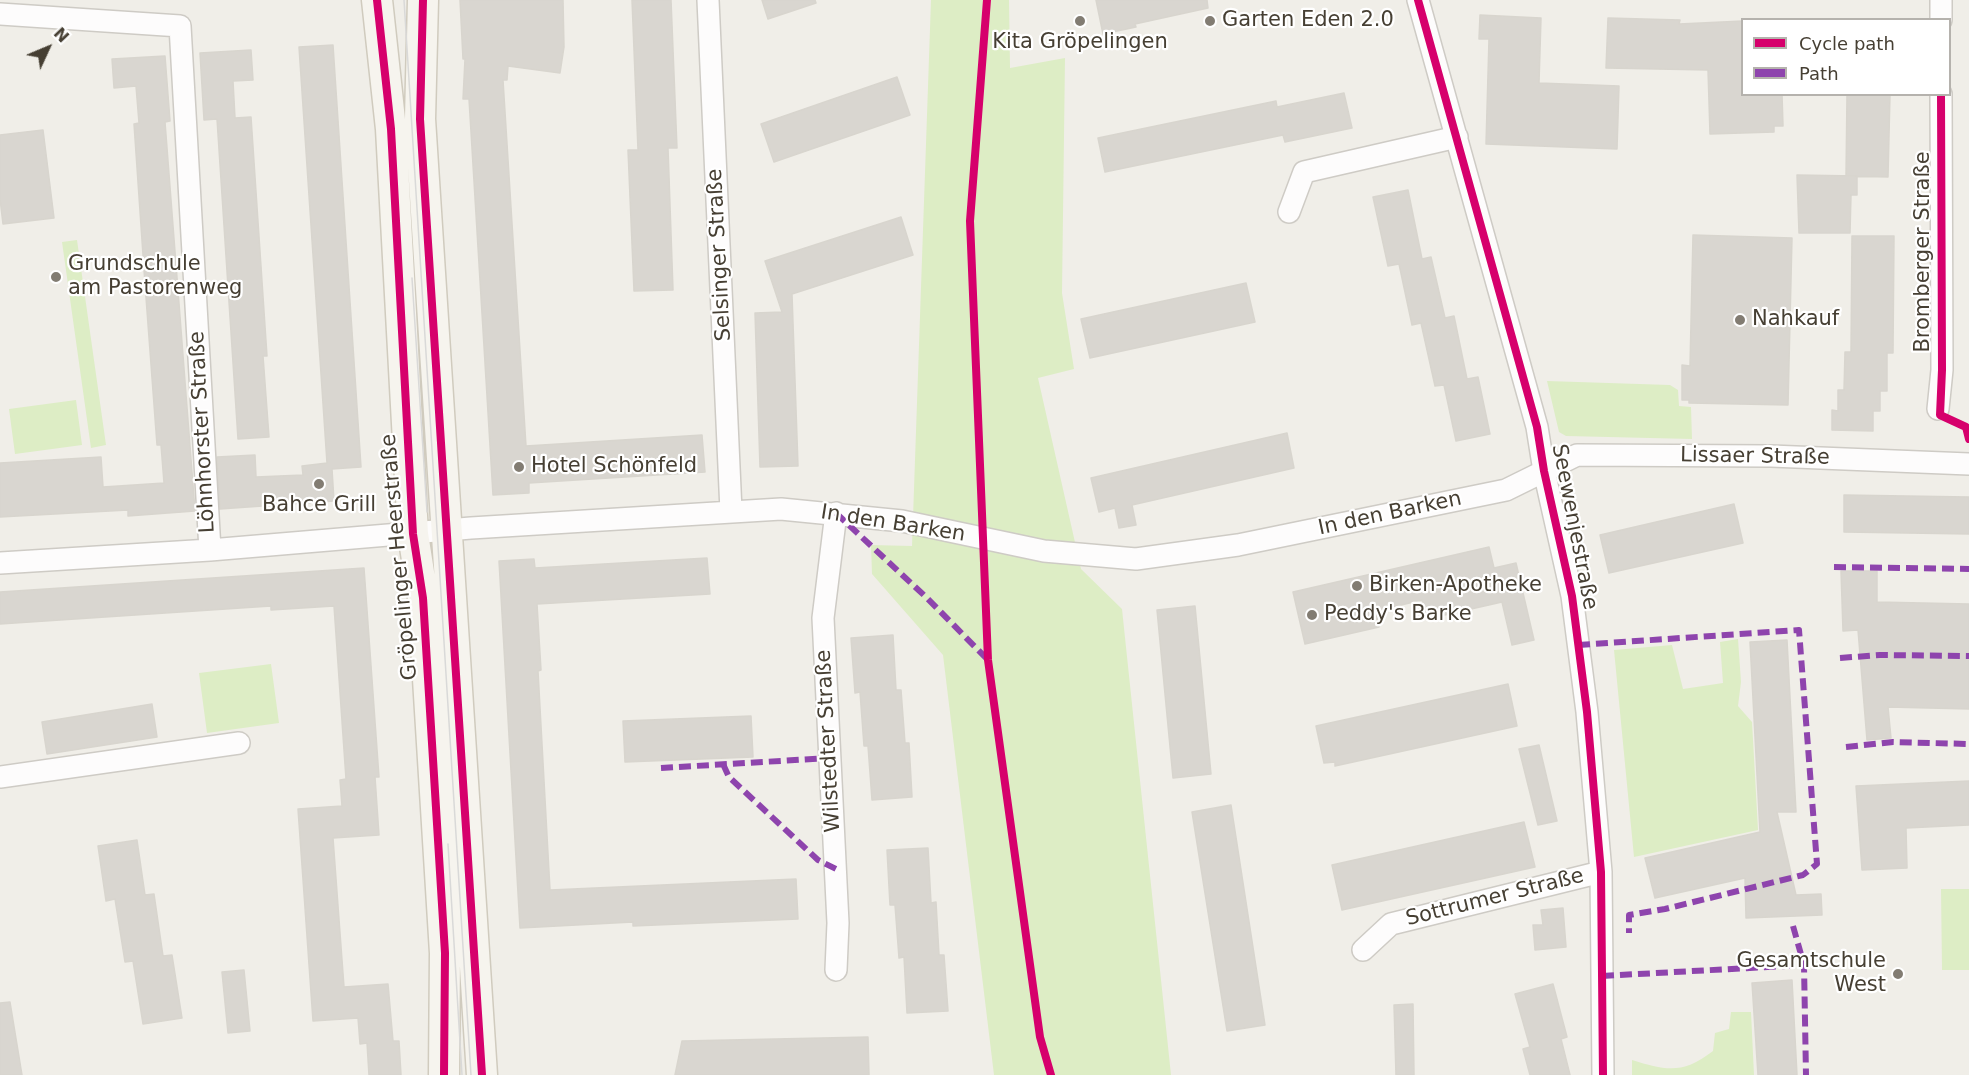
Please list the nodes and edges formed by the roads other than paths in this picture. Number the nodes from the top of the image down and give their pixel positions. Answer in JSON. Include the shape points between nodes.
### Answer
{"nodes":[{"id":1,"x":377,"y":0,"type":"edge"},
{"id":2,"x":423,"y":0,"type":"edge"},
{"id":3,"x":708,"y":0,"type":"edge"},
{"id":4,"x":1418,"y":0,"type":"edge"},
{"id":5,"x":1941,"y":0,"type":"edge"},
{"id":6,"x":0,"y":14,"type":"edge"},
{"id":7,"x":1941,"y":18,"type":"edge"},
{"id":8,"x":1941,"y":96,"type":"edge"},
{"id":9,"x":1457,"y":137,"type":"junction"},
{"id":10,"x":1289,"y":212,"type":"dead end"},
{"id":11,"x":1938,"y":409,"type":"dead end"},
{"id":12,"x":1969,"y":464,"type":"edge"},
{"id":13,"x":1544,"y":471,"type":"junction"},
{"id":14,"x":731,"y":511,"type":"junction"},
{"id":15,"x":836,"y":513,"type":"junction"},
{"id":16,"x":447,"y":530,"type":"junction"},
{"id":17,"x":413,"y":534,"type":"junction"},
{"id":18,"x":210,"y":550,"type":"junction"},
{"id":19,"x":0,"y":563,"type":"edge"},
{"id":20,"x":239,"y":743,"type":"dead end"},
{"id":21,"x":0,"y":777,"type":"edge"},
{"id":22,"x":1601,"y":872,"type":"junction"},
{"id":23,"x":1363,"y":950,"type":"dead end"},
{"id":24,"x":836,"y":970,"type":"dead end"},
{"id":25,"x":444,"y":1075,"type":"edge"},
{"id":26,"x":482,"y":1075,"type":"edge"},
{"id":27,"x":1603,"y":1075,"type":"edge"}],
"edges":[{"from":1,"to":17,"type":"main road","name":"Gröpelinger Heerstraße","via":[[392,129]]},
{"from":2,"to":16,"type":"main road","via":[[420,119]]},
{"from":3,"to":14,"type":"street","name":"Selsinger Straße"},
{"from":4,"to":9,"type":"street","name":"Seewenjestraße"},
{"from":5,"to":7,"type":"street"},
{"from":6,"to":18,"type":"street","name":"Löhnhorster Straße","via":[[180,26]]},
{"from":8,"to":11,"type":"street","name":"Bromberger Straße","via":[[1942,370]]},
{"from":9,"to":10,"type":"street","via":[[1304,172]]},
{"from":9,"to":13,"type":"street","name":"Seewenjestraße","via":[[1537,427]]},
{"from":12,"to":13,"type":"street","name":"Lissaer Straße","via":[[1577,454]]},
{"from":13,"to":15,"type":"street","name":"In den Barken","via":[[1496,492],[1238,545],[1136,559],[1044,551],[902,521]]},
{"from":13,"to":22,"type":"street","name":"Seewenjestraße","via":[[1572,596]]},
{"from":14,"to":15,"type":"street","name":"In den Barken"},
{"from":14,"to":16,"type":"street","name":"In den Barken"},
{"from":15,"to":24,"type":"street","name":"Wilstedter Straße","via":[[823,618],[838,923]]},
{"from":16,"to":17,"type":"street","name":"In den Barken"},
{"from":16,"to":26,"type":"main road"},
{"from":17,"to":18,"type":"street","name":"In den Barken"},
{"from":17,"to":25,"type":"main road","name":"Gröpelinger Heerstraße","via":[[423,598],[444,942]]},
{"from":18,"to":19,"type":"street","name":"In den Barken"},
{"from":20,"to":21,"type":"street"},
{"from":22,"to":23,"type":"street","name":"Sottrumer Straße","via":[[1391,924]]},
{"from":22,"to":27,"type":"street","name":"Seewenjestraße"}]}
